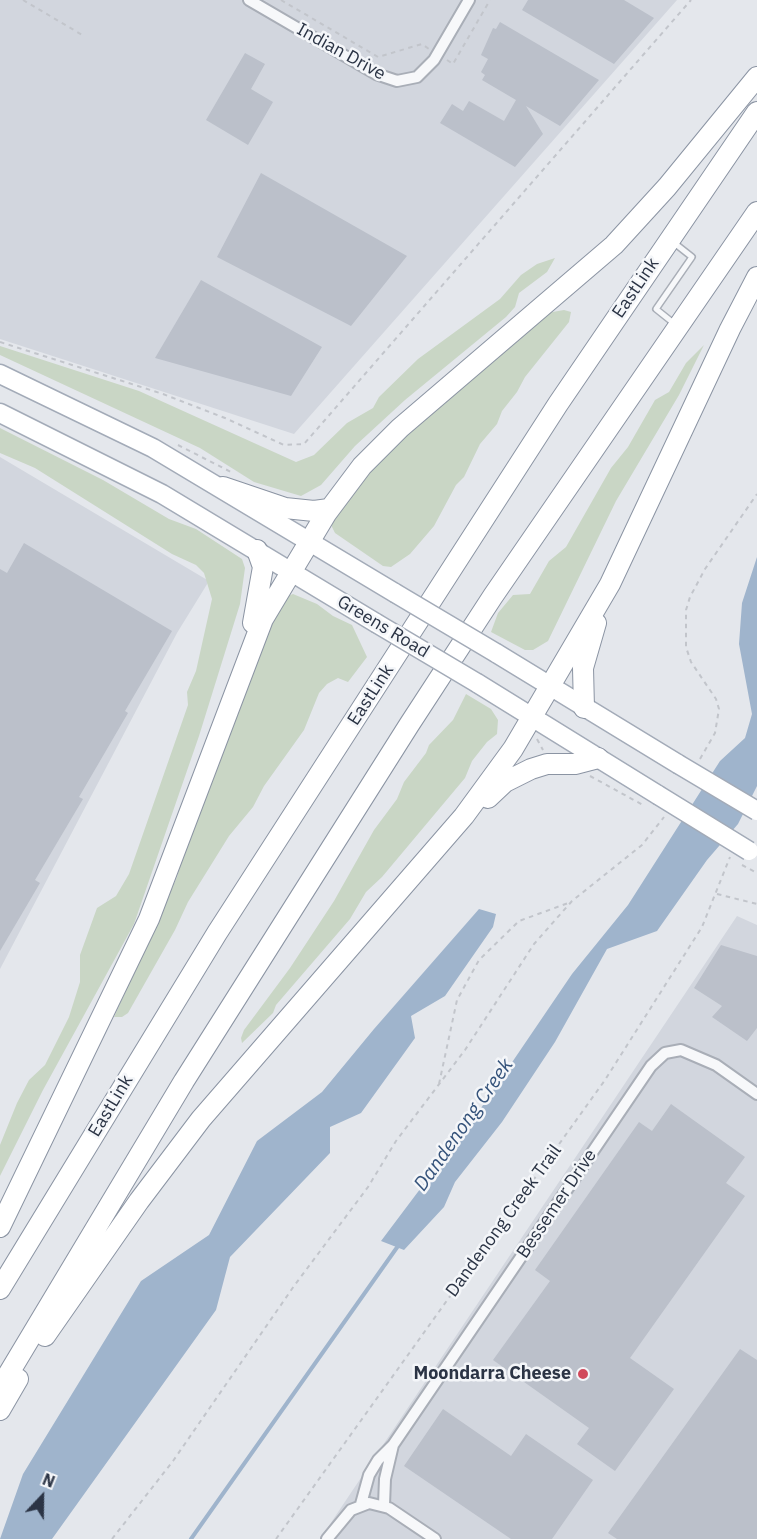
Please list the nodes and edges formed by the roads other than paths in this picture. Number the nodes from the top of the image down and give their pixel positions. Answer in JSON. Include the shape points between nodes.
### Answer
{"nodes":[{"id":1,"x":249,"y":0,"type":"edge"},
{"id":2,"x":469,"y":0,"type":"edge"},
{"id":3,"x":757,"y":77,"type":"edge"},
{"id":4,"x":757,"y":112,"type":"edge"},
{"id":5,"x":757,"y":212,"type":"edge"},
{"id":6,"x":669,"y":240,"type":"junction"},
{"id":7,"x":757,"y":277,"type":"edge"},
{"id":8,"x":678,"y":326,"type":"junction"},
{"id":9,"x":0,"y":374,"type":"edge"},
{"id":10,"x":0,"y":413,"type":"edge"},
{"id":11,"x":223,"y":487,"type":"junction"},
{"id":12,"x":329,"y":509,"type":"junction"},
{"id":13,"x":310,"y":540,"type":"junction"},
{"id":14,"x":257,"y":550,"type":"junction"},
{"id":15,"x":291,"y":571,"type":"junction"},
{"id":16,"x":610,"y":584,"type":"junction"},
{"id":17,"x":241,"y":672,"type":"junction"},
{"id":18,"x":550,"y":686,"type":"junction"},
{"id":19,"x":584,"y":708,"type":"junction"},
{"id":20,"x":532,"y":717,"type":"junction"},
{"id":21,"x":598,"y":758,"type":"junction"},
{"id":22,"x":757,"y":812,"type":"edge"},
{"id":23,"x":464,"y":816,"type":"junction"},
{"id":24,"x":749,"y":857,"type":"edge"},
{"id":25,"x":757,"y":1094,"type":"edge"},
{"id":26,"x":0,"y":1227,"type":"edge"},
{"id":27,"x":0,"y":1289,"type":"edge"},
{"id":28,"x":0,"y":1388,"type":"edge"},
{"id":29,"x":0,"y":1410,"type":"edge"},
{"id":30,"x":393,"y":1445,"type":"junction"},
{"id":31,"x":361,"y":1504,"type":"junction"},
{"id":32,"x":384,"y":1505,"type":"junction"},
{"id":33,"x":327,"y":1539,"type":"edge"},
{"id":34,"x":435,"y":1539,"type":"edge"}],
"edges":[{"from":1,"to":2,"type":"street","name":"Indian Drive","via":[[376,74],[397,81],[417,77],[437,54]]},
{"from":3,"to":12,"type":"highway","via":[[614,245],[400,428],[362,466]]},
{"from":4,"to":6,"type":"highway","name":"EastLink"},
{"from":5,"to":8,"type":"highway"},
{"from":6,"to":8,"type":"lane","via":[[692,257],[656,309]]},
{"from":6,"to":27,"type":"highway","name":"EastLink","via":[[558,404],[223,924]]},
{"from":7,"to":16,"type":"highway"},
{"from":8,"to":28,"type":"highway","via":[[494,596],[261,955]]},
{"from":9,"to":11,"type":"main road","name":"Greens Road","via":[[144,443]]},
{"from":10,"to":14,"type":"main road","name":"Greens Road","via":[[162,494]]},
{"from":11,"to":12,"type":"highway","via":[[285,508]]},
{"from":11,"to":13,"type":"main road","name":"Greens Road"},
{"from":12,"to":13,"type":"highway"},
{"from":13,"to":15,"type":"highway"},
{"from":13,"to":18,"type":"main road","name":"Greens Road","bridge":true},
{"from":14,"to":15,"type":"main road","name":"Greens Road"},
{"from":14,"to":17,"type":"highway","via":[[263,567],[262,587]]},
{"from":15,"to":17,"type":"highway","via":[[263,619]]},
{"from":15,"to":20,"type":"main road","name":"Greens Road","bridge":true},
{"from":16,"to":18,"type":"highway"},
{"from":16,"to":19,"type":"highway","via":[[583,668]]},
{"from":17,"to":26,"type":"highway","via":[[142,936]]},
{"from":18,"to":19,"type":"main road","name":"Greens Road"},
{"from":18,"to":20,"type":"highway"},
{"from":19,"to":22,"type":"main road","name":"Greens Road","bridge":true},
{"from":20,"to":21,"type":"main road","name":"Greens Road"},
{"from":20,"to":23,"type":"highway","via":[[502,766]]},
{"from":21,"to":23,"type":"highway","via":[[575,764],[547,764],[524,772],[505,782]]},
{"from":21,"to":24,"type":"main road","name":"Greens Road","bridge":true},
{"from":23,"to":29,"type":"highway","via":[[174,1153],[66,1302]]},
{"from":25,"to":30,"type":"street","name":"Bessemer Drive","via":[[716,1065],[681,1050],[665,1053],[651,1065]]},
{"from":30,"to":31,"type":"street","name":"Bessemer Drive","via":[[369,1475]]},
{"from":30,"to":32,"type":"street","name":"Bessemer Drive"},
{"from":31,"to":32,"type":"street"},
{"from":31,"to":33,"type":"street","via":[[341,1519]]},
{"from":32,"to":34,"type":"street"}]}
